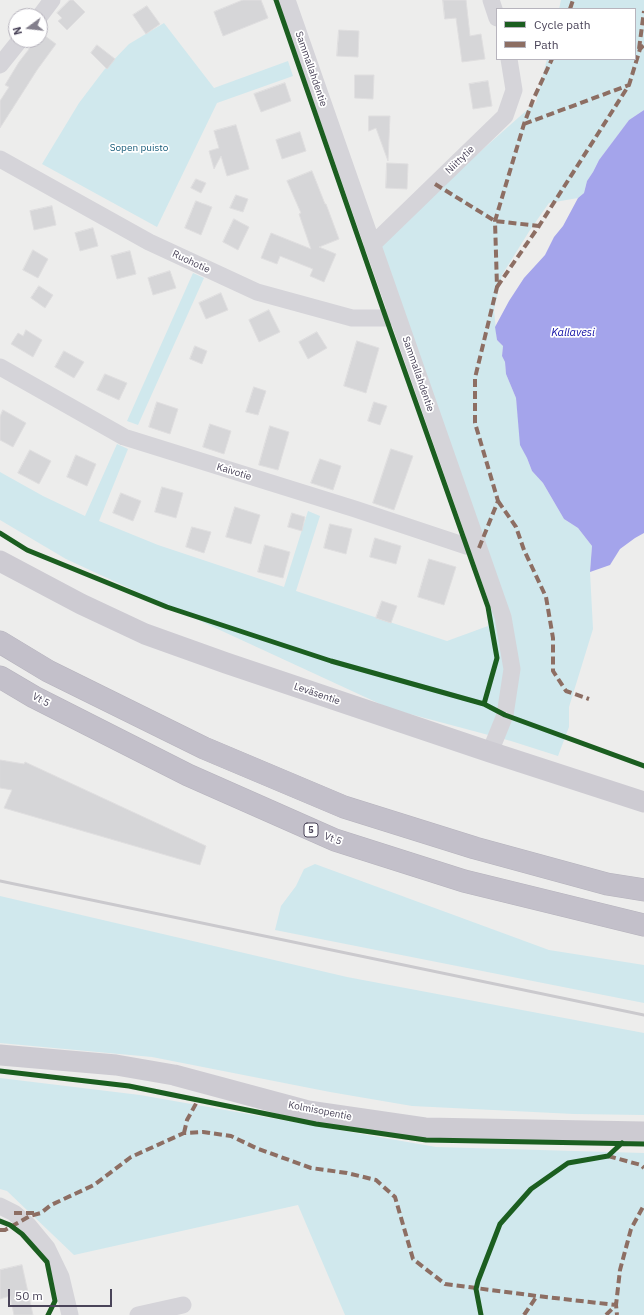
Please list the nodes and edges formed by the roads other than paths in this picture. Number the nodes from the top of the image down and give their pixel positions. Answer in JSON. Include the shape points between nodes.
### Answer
{"nodes":[{"id":1,"x":287,"y":0,"type":"edge"},
{"id":2,"x":491,"y":0,"type":"edge"},
{"id":3,"x":496,"y":15,"type":"edge"},
{"id":4,"x":14,"y":48,"type":"edge"},
{"id":5,"x":509,"y":60,"type":"edge"},
{"id":6,"x":0,"y":66,"type":"edge"},
{"id":7,"x":0,"y":159,"type":"edge"},
{"id":8,"x":372,"y":245,"type":"junction"},
{"id":9,"x":397,"y":314,"type":"junction"},
{"id":10,"x":0,"y":367,"type":"edge"},
{"id":11,"x":479,"y":548,"type":"junction"},
{"id":12,"x":0,"y":561,"type":"edge"},
{"id":13,"x":0,"y":642,"type":"edge"},
{"id":14,"x":0,"y":677,"type":"edge"},
{"id":15,"x":490,"y":752,"type":"junction"},
{"id":16,"x":644,"y":802,"type":"edge"},
{"id":17,"x":644,"y":890,"type":"edge"},
{"id":18,"x":644,"y":925,"type":"edge"},
{"id":19,"x":0,"y":1055,"type":"edge"},
{"id":20,"x":644,"y":1132,"type":"edge"},
{"id":21,"x":0,"y":1206,"type":"edge"},
{"id":22,"x":183,"y":1305,"type":"dead end"},
{"id":23,"x":70,"y":1315,"type":"edge"},
{"id":24,"x":138,"y":1315,"type":"edge"}],
"edges":[{"from":1,"to":8,"type":"street","name":"Sammallahdentie"},
{"from":2,"to":3,"type":"street"},
{"from":4,"to":6,"type":"street"},
{"from":5,"to":8,"type":"street","name":"Niittytie","via":[[514,90],[505,116]]},
{"from":7,"to":9,"type":"street","name":"Ruohotie","via":[[148,242],[257,292],[352,318],[386,318]]},
{"from":8,"to":9,"type":"street","name":"Sammallahdentie"},
{"from":9,"to":11,"type":"street","name":"Sammallahdentie"},
{"from":10,"to":11,"type":"street","name":"Kaivotie","via":[[124,437]]},
{"from":11,"to":15,"type":"street","name":"Sammallahdentie","via":[[503,617],[512,669],[505,715]]},
{"from":12,"to":15,"type":"main road","name":"Leväsentie","via":[[80,604],[146,634],[233,666]]},
{"from":13,"to":17,"type":"highway","via":[[48,670],[204,748],[344,807],[475,848],[607,884]]},
{"from":14,"to":18,"type":"highway","name":"Vt 5","number":"5","via":[[34,697],[188,775],[335,840],[464,881]]},
{"from":15,"to":16,"type":"main road","name":"Leväsentie"},
{"from":19,"to":20,"type":"main road","name":"Kolmisopentie","via":[[123,1066],[174,1075],[308,1111],[425,1128]]},
{"from":21,"to":23,"type":"street","via":[[14,1213],[28,1225],[47,1248],[61,1277]]},
{"from":22,"to":24,"type":"street"}]}
